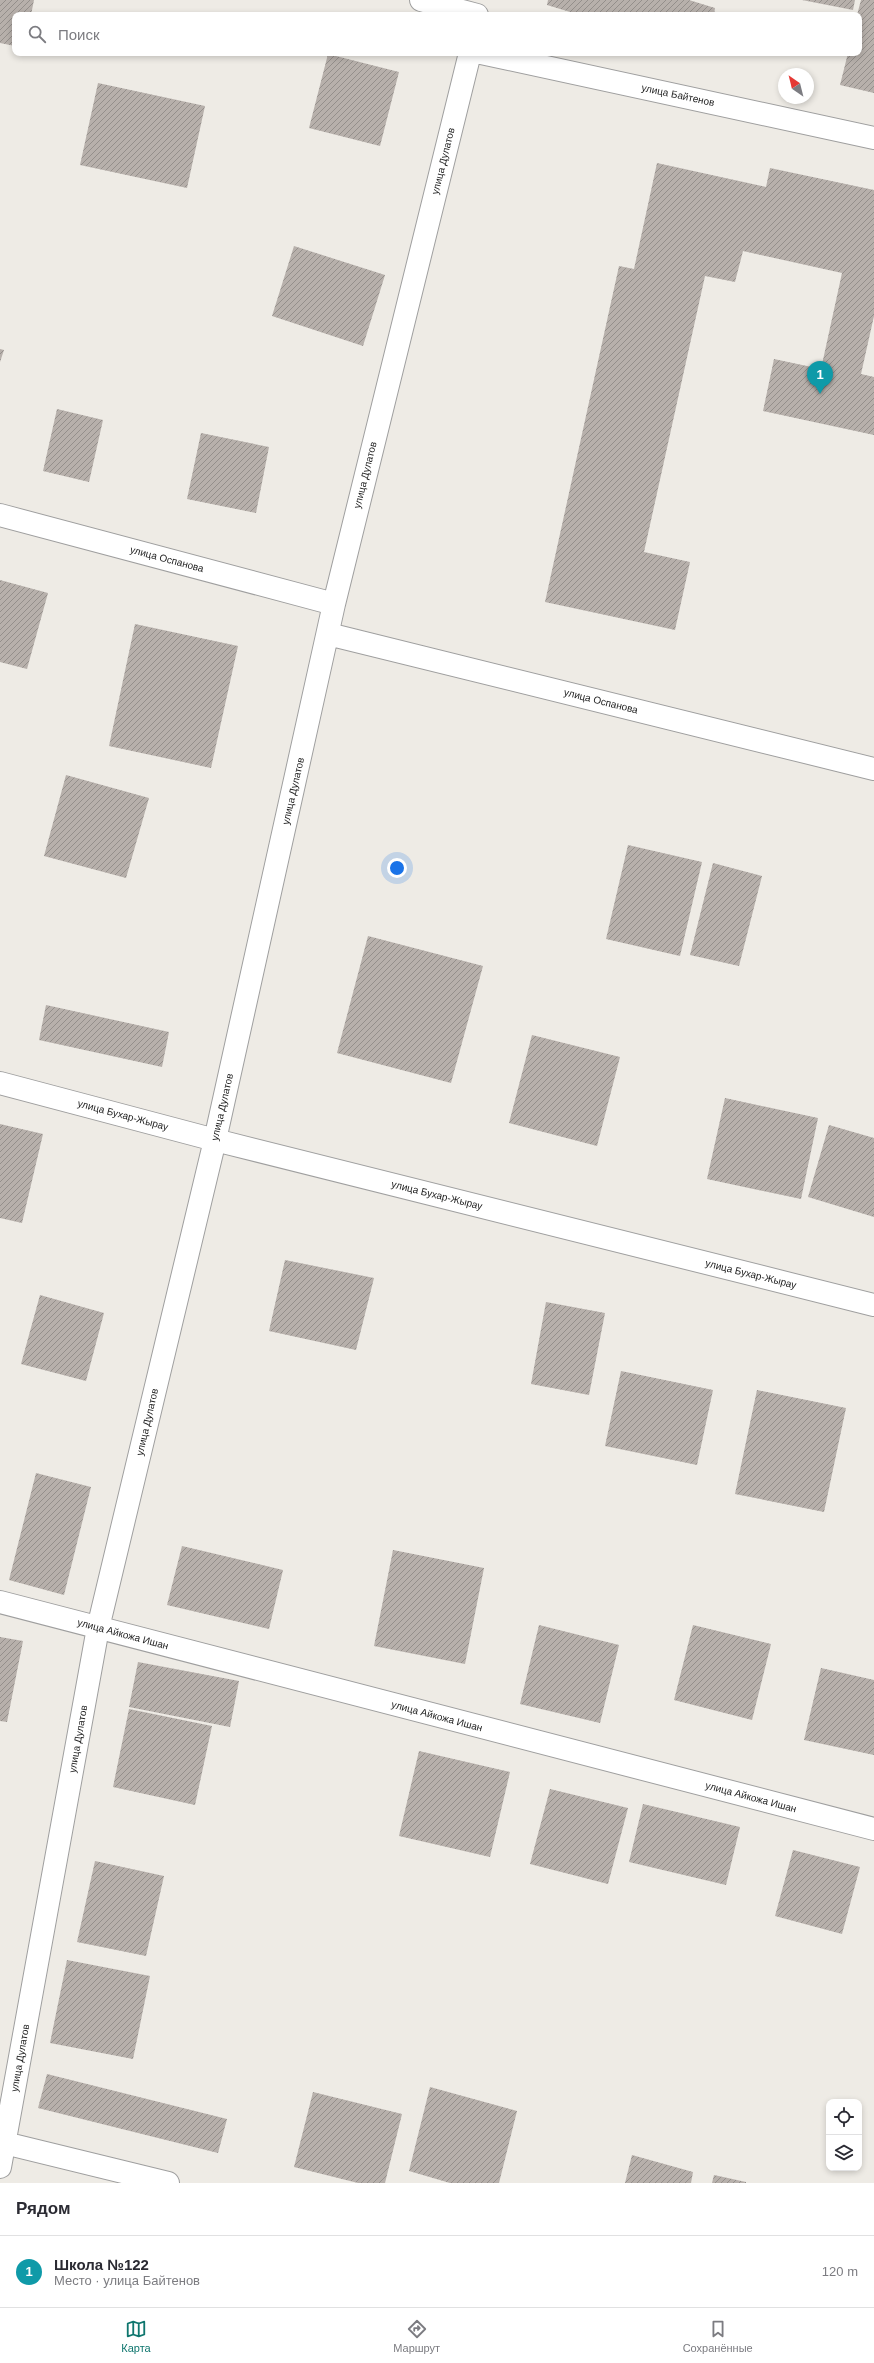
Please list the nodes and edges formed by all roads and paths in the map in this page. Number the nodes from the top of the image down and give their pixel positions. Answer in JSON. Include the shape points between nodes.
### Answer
{"nodes":[{"id":1,"x":421,"y":0,"type":"edge"},
{"id":2,"x":483,"y":0,"type":"edge"},
{"id":3,"x":467,"y":12,"type":"edge"},
{"id":4,"x":479,"y":12,"type":"edge"},
{"id":5,"x":469,"y":56,"type":"edge"},
{"id":6,"x":495,"y":56,"type":"edge"},
{"id":7,"x":874,"y":138,"type":"edge"},
{"id":8,"x":0,"y":515,"type":"edge"},
{"id":9,"x":334,"y":604,"type":"junction"},
{"id":10,"x":328,"y":634,"type":"junction"},
{"id":11,"x":874,"y":769,"type":"edge"},
{"id":12,"x":0,"y":1083,"type":"edge"},
{"id":13,"x":215,"y":1140,"type":"junction"},
{"id":14,"x":874,"y":1305,"type":"edge"},
{"id":15,"x":0,"y":1602,"type":"edge"},
{"id":16,"x":98,"y":1628,"type":"junction"},
{"id":17,"x":874,"y":1829,"type":"edge"},
{"id":18,"x":2,"y":2142,"type":"edge"},
{"id":19,"x":0,"y":2167,"type":"edge"},
{"id":20,"x":168,"y":2183,"type":"edge"}],
"edges":[{"from":1,"to":3,"type":"street"},
{"from":2,"to":4,"type":"street"},
{"from":5,"to":9,"type":"street","name":"улица Дулатов"},
{"from":6,"to":7,"type":"street","name":"улица Байтенов"},
{"from":8,"to":9,"type":"street","name":"улица Оспанова"},
{"from":9,"to":10,"type":"street","name":"улица Дулатов"},
{"from":10,"to":11,"type":"street","name":"улица Оспанова"},
{"from":10,"to":13,"type":"street","name":"улица Дулатов"},
{"from":12,"to":13,"type":"street","name":"улица Бухар-Жырау"},
{"from":13,"to":14,"type":"street","name":"улица Бухар-Жырау"},
{"from":13,"to":16,"type":"street","name":"улица Дулатов"},
{"from":15,"to":16,"type":"street","name":"улица Айкожа Ишан"},
{"from":16,"to":17,"type":"street","name":"улица Айкожа Ишан"},
{"from":16,"to":18,"type":"street","name":"улица Дулатов"},
{"from":18,"to":19,"type":"street","name":"улица Дулатов"},
{"from":18,"to":20,"type":"street"}]}
